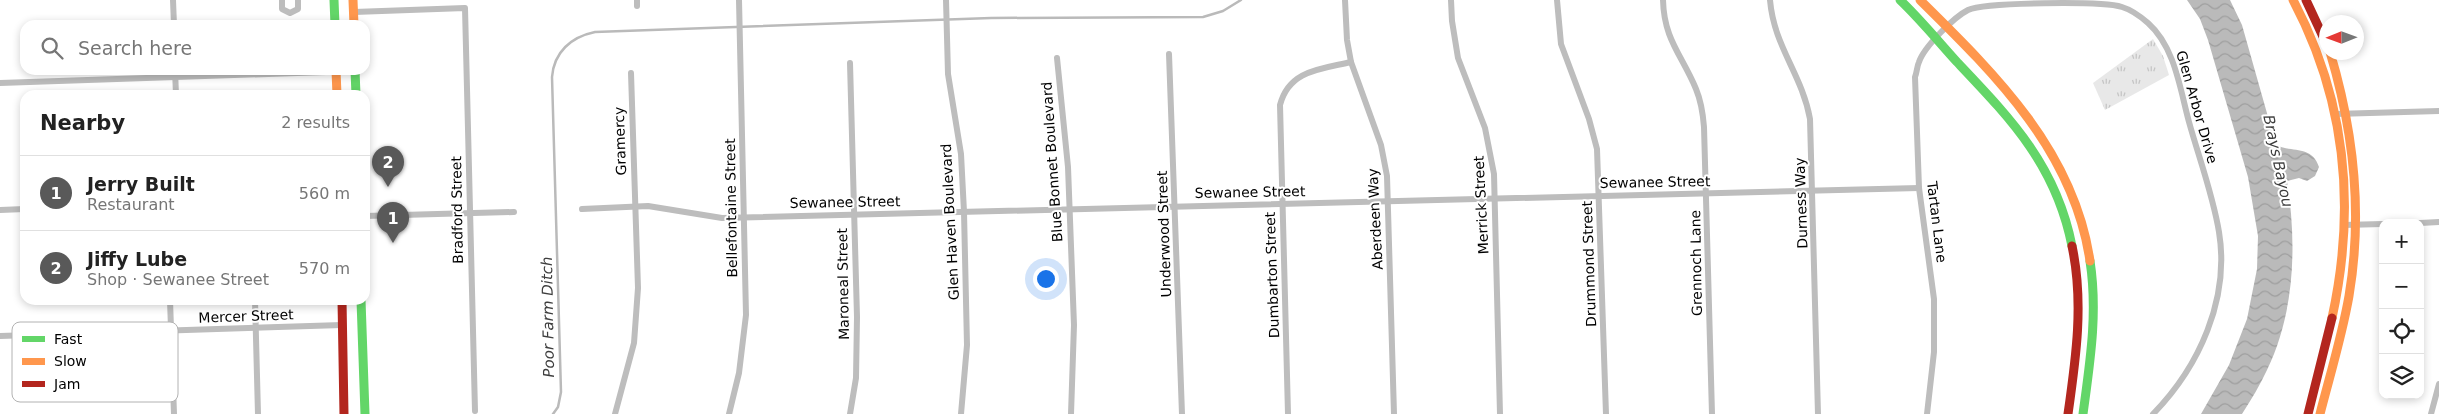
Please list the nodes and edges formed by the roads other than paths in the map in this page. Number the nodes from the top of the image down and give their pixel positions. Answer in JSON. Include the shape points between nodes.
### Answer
{"nodes":[{"id":1,"x":173,"y":0,"type":"edge"},
{"id":2,"x":282,"y":0,"type":"edge"},
{"id":3,"x":298,"y":0,"type":"edge"},
{"id":4,"x":334,"y":0,"type":"edge"},
{"id":5,"x":353,"y":0,"type":"edge"},
{"id":6,"x":1345,"y":0,"type":"edge"},
{"id":7,"x":1451,"y":0,"type":"edge"},
{"id":8,"x":1557,"y":0,"type":"edge"},
{"id":9,"x":1663,"y":0,"type":"edge"},
{"id":10,"x":1770,"y":0,"type":"edge"},
{"id":11,"x":1900,"y":0,"type":"edge"},
{"id":12,"x":1920,"y":0,"type":"edge"},
{"id":13,"x":2293,"y":0,"type":"edge"},
{"id":14,"x":2306,"y":0,"type":"edge"},
{"id":15,"x":946,"y":2,"type":"edge"},
{"id":16,"x":739,"y":3,"type":"edge"},
{"id":17,"x":354,"y":12,"type":"junction"},
{"id":18,"x":334,"y":14,"type":"junction"},
{"id":19,"x":174,"y":20,"type":"edge"},
{"id":20,"x":335,"y":20,"type":"edge"},
{"id":21,"x":354,"y":20,"type":"edge"},
{"id":22,"x":1948,"y":27,"type":"junction"},
{"id":23,"x":2319,"y":28,"type":"edge"},
{"id":24,"x":1935,"y":39,"type":"junction"},
{"id":25,"x":1169,"y":54,"type":"dead end"},
{"id":26,"x":1057,"y":58,"type":"dead end"},
{"id":27,"x":2332,"y":60,"type":"edge"},
{"id":28,"x":1351,"y":62,"type":"junction"},
{"id":29,"x":850,"y":63,"type":"dead end"},
{"id":30,"x":631,"y":74,"type":"dead end"},
{"id":31,"x":244,"y":75,"type":"edge"},
{"id":32,"x":336,"y":75,"type":"edge"},
{"id":33,"x":355,"y":75,"type":"edge"},
{"id":34,"x":175,"y":78,"type":"junction"},
{"id":35,"x":0,"y":83,"type":"edge"},
{"id":36,"x":176,"y":90,"type":"edge"},
{"id":37,"x":336,"y":90,"type":"edge"},
{"id":38,"x":356,"y":90,"type":"edge"},
{"id":39,"x":2439,"y":111,"type":"edge"},
{"id":40,"x":2335,"y":114,"type":"junction"},
{"id":41,"x":2346,"y":114,"type":"junction"},
{"id":42,"x":1919,"y":188,"type":"junction"},
{"id":43,"x":1813,"y":190,"type":"junction"},
{"id":44,"x":1707,"y":193,"type":"junction"},
{"id":45,"x":1600,"y":196,"type":"junction"},
{"id":46,"x":1495,"y":198,"type":"junction"},
{"id":47,"x":1388,"y":201,"type":"junction"},
{"id":48,"x":1282,"y":204,"type":"junction"},
{"id":49,"x":1176,"y":206,"type":"junction"},
{"id":50,"x":635,"y":207,"type":"junction"},
{"id":51,"x":20,"y":209,"type":"edge"},
{"id":52,"x":582,"y":209,"type":"dead end"},
{"id":53,"x":1070,"y":209,"type":"junction"},
{"id":54,"x":0,"y":210,"type":"edge"},
{"id":55,"x":514,"y":212,"type":"dead end"},
{"id":56,"x":964,"y":212,"type":"junction"},
{"id":57,"x":470,"y":213,"type":"junction"},
{"id":58,"x":854,"y":214,"type":"junction"},
{"id":59,"x":370,"y":216,"type":"edge"},
{"id":60,"x":744,"y":217,"type":"junction"},
{"id":61,"x":2081,"y":219,"type":"junction"},
{"id":62,"x":2439,"y":222,"type":"edge"},
{"id":63,"x":2424,"y":223,"type":"edge"},
{"id":64,"x":2067,"y":224,"type":"junction"},
{"id":65,"x":2356,"y":224,"type":"junction"},
{"id":66,"x":2379,"y":224,"type":"edge"},
{"id":67,"x":2344,"y":225,"type":"junction"},
{"id":68,"x":170,"y":305,"type":"edge"},
{"id":69,"x":255,"y":305,"type":"edge"},
{"id":70,"x":342,"y":305,"type":"edge"},
{"id":71,"x":361,"y":305,"type":"edge"},
{"id":72,"x":362,"y":316,"type":"junction"},
{"id":73,"x":171,"y":322,"type":"edge"},
{"id":74,"x":342,"y":325,"type":"junction"},
{"id":75,"x":256,"y":328,"type":"junction"},
{"id":76,"x":178,"y":330,"type":"edge"},
{"id":77,"x":2439,"y":384,"type":"edge"},
{"id":78,"x":475,"y":411,"type":"dead end"},
{"id":79,"x":258,"y":414,"type":"edge"},
{"id":80,"x":344,"y":414,"type":"edge"},
{"id":81,"x":365,"y":414,"type":"edge"},
{"id":82,"x":616,"y":414,"type":"edge"},
{"id":83,"x":729,"y":414,"type":"edge"},
{"id":84,"x":850,"y":414,"type":"edge"},
{"id":85,"x":961,"y":414,"type":"edge"},
{"id":86,"x":1071,"y":414,"type":"edge"},
{"id":87,"x":1182,"y":414,"type":"edge"},
{"id":88,"x":1288,"y":414,"type":"edge"},
{"id":89,"x":1394,"y":414,"type":"edge"},
{"id":90,"x":1500,"y":414,"type":"edge"},
{"id":91,"x":1606,"y":414,"type":"edge"},
{"id":92,"x":1712,"y":414,"type":"edge"},
{"id":93,"x":1818,"y":414,"type":"edge"},
{"id":94,"x":1926,"y":414,"type":"edge"},
{"id":95,"x":2068,"y":414,"type":"edge"},
{"id":96,"x":2083,"y":414,"type":"edge"},
{"id":97,"x":2153,"y":414,"type":"edge"},
{"id":98,"x":2308,"y":414,"type":"edge"},
{"id":99,"x":2320,"y":414,"type":"edge"},
{"id":100,"x":2431,"y":414,"type":"edge"}],
"edges":[{"from":1,"to":19,"type":"street"},
{"from":2,"to":3,"type":"street","via":[[282,9],[290,13],[298,9]]},
{"from":4,"to":18,"type":"main road"},
{"from":5,"to":17,"type":"main road"},
{"from":6,"to":28,"type":"street","name":"Aberdeen Way"},
{"from":7,"to":46,"type":"street","name":"Merrick Street","via":[[1458,58],[1491,151]]},
{"from":8,"to":45,"type":"street","name":"Drummond Street","via":[[1561,44],[1597,149]]},
{"from":9,"to":44,"type":"street","name":"Grennoch Lane","via":[[1671,43],[1695,88],[1703,115]]},
{"from":10,"to":43,"type":"street","name":"Durness Way","via":[[1775,32],[1806,98]]},
{"from":11,"to":24,"type":"main road"},
{"from":12,"to":22,"type":"main road"},
{"from":13,"to":40,"type":"main road","via":[[2317,48]]},
{"from":14,"to":23,"type":"main road"},
{"from":15,"to":56,"type":"street","name":"Glen Haven Boulevard","via":[[948,74],[960,154]]},
{"from":16,"to":60,"type":"street","name":"Bellefontaine Street"},
{"from":17,"to":18,"type":"main road"},
{"from":17,"to":21,"type":"main road"},
{"from":17,"to":57,"type":"street","name":"Bradford Street","via":[[465,8]]},
{"from":18,"to":20,"type":"main road"},
{"from":22,"to":24,"type":"street","name":"Glen Arbor Drive"},
{"from":22,"to":61,"type":"main road","via":[[2007,88],[2038,128],[2065,177]]},
{"from":22,"to":97,"type":"street","name":"Glen Arbor Drive","via":[[1969,10],[1980,6],[2102,3],[2135,12],[2164,42],[2216,217],[2221,263],[2216,299],[2200,348],[2180,382]]},
{"from":24,"to":42,"type":"street","name":"Tartan Lane","via":[[1919,61],[1916,77]]},
{"from":24,"to":64,"type":"main road","via":[[2020,131],[2043,166]]},
{"from":25,"to":49,"type":"street","name":"Underwood Street"},
{"from":26,"to":53,"type":"street","name":"Blue Bonnet Boulevard"},
{"from":27,"to":41,"type":"main road"},
{"from":28,"to":47,"type":"street","name":"Aberdeen Way","via":[[1382,145]]},
{"from":28,"to":48,"type":"street","name":"Dumbarton Street","via":[[1303,73],[1286,90],[1280,112]]},
{"from":29,"to":58,"type":"street","name":"Maroneal Street"},
{"from":30,"to":50,"type":"street","name":"Gramercy"},
{"from":31,"to":34,"type":"street"},
{"from":32,"to":37,"type":"main road"},
{"from":33,"to":38,"type":"main road"},
{"from":34,"to":35,"type":"street"},
{"from":34,"to":36,"type":"street"},
{"from":39,"to":41,"type":"street"},
{"from":40,"to":41,"type":"street"},
{"from":40,"to":67,"type":"main road"},
{"from":41,"to":65,"type":"main road","via":[[2355,172]]},
{"from":42,"to":43,"type":"street","name":"Sewanee Street"},
{"from":42,"to":94,"type":"street","name":"Tartan Lane","via":[[1934,300],[1934,352]]},
{"from":43,"to":44,"type":"street","name":"Sewanee Street"},
{"from":43,"to":93,"type":"street","name":"Durness Way"},
{"from":44,"to":45,"type":"street","name":"Sewanee Street"},
{"from":44,"to":92,"type":"street","name":"Grennoch Lane"},
{"from":45,"to":46,"type":"street","name":"Sewanee Street"},
{"from":45,"to":91,"type":"street","name":"Drummond Street"},
{"from":46,"to":47,"type":"street","name":"Sewanee Street"},
{"from":46,"to":90,"type":"street","name":"Merrick Street"},
{"from":47,"to":48,"type":"street","name":"Sewanee Street"},
{"from":47,"to":89,"type":"street","name":"Aberdeen Way"},
{"from":48,"to":49,"type":"street","name":"Sewanee Street"},
{"from":48,"to":88,"type":"street","name":"Dumbarton Street"},
{"from":49,"to":53,"type":"street","name":"Sewanee Street"},
{"from":49,"to":87,"type":"street","name":"Underwood Street"},
{"from":50,"to":52,"type":"street","name":"Sewanee Street"},
{"from":50,"to":60,"type":"street","name":"Sewanee Street"},
{"from":50,"to":82,"type":"street","name":"Gramercy","via":[[638,288],[634,344]]},
{"from":51,"to":54,"type":"street"},
{"from":53,"to":56,"type":"street","name":"Sewanee Street"},
{"from":53,"to":86,"type":"street","name":"Blue Bonnet Boulevard","via":[[1074,325]]},
{"from":55,"to":57,"type":"street"},
{"from":56,"to":58,"type":"street","name":"Sewanee Street"},
{"from":56,"to":85,"type":"street","name":"Glen Haven Boulevard","via":[[967,345]]},
{"from":57,"to":59,"type":"street"},
{"from":57,"to":78,"type":"street","name":"Bradford Street"},
{"from":58,"to":60,"type":"street","name":"Sewanee Street"},
{"from":58,"to":84,"type":"street","name":"Maroneal Street","via":[[856,378]]},
{"from":60,"to":83,"type":"street","name":"Bellefontaine Street","via":[[746,315],[739,373]]},
{"from":61,"to":64,"type":"main road"},
{"from":61,"to":96,"type":"main road","via":[[2090,256],[2094,311]]},
{"from":62,"to":63,"type":"street"},
{"from":64,"to":95,"type":"main road","via":[[2077,274],[2079,307]]},
{"from":65,"to":66,"type":"street"},
{"from":65,"to":67,"type":"street"},
{"from":65,"to":99,"type":"main road","via":[[2346,309]]},
{"from":67,"to":98,"type":"main road","via":[[2335,303]]},
{"from":68,"to":73,"type":"street"},
{"from":69,"to":75,"type":"street"},
{"from":70,"to":74,"type":"main road"},
{"from":71,"to":72,"type":"main road"},
{"from":72,"to":74,"type":"main road"},
{"from":72,"to":81,"type":"main road"},
{"from":74,"to":75,"type":"street","name":"Mercer Street"},
{"from":74,"to":80,"type":"main road"},
{"from":75,"to":76,"type":"street","name":"Mercer Street"},
{"from":75,"to":79,"type":"street"},
{"from":77,"to":100,"type":"street"}]}
